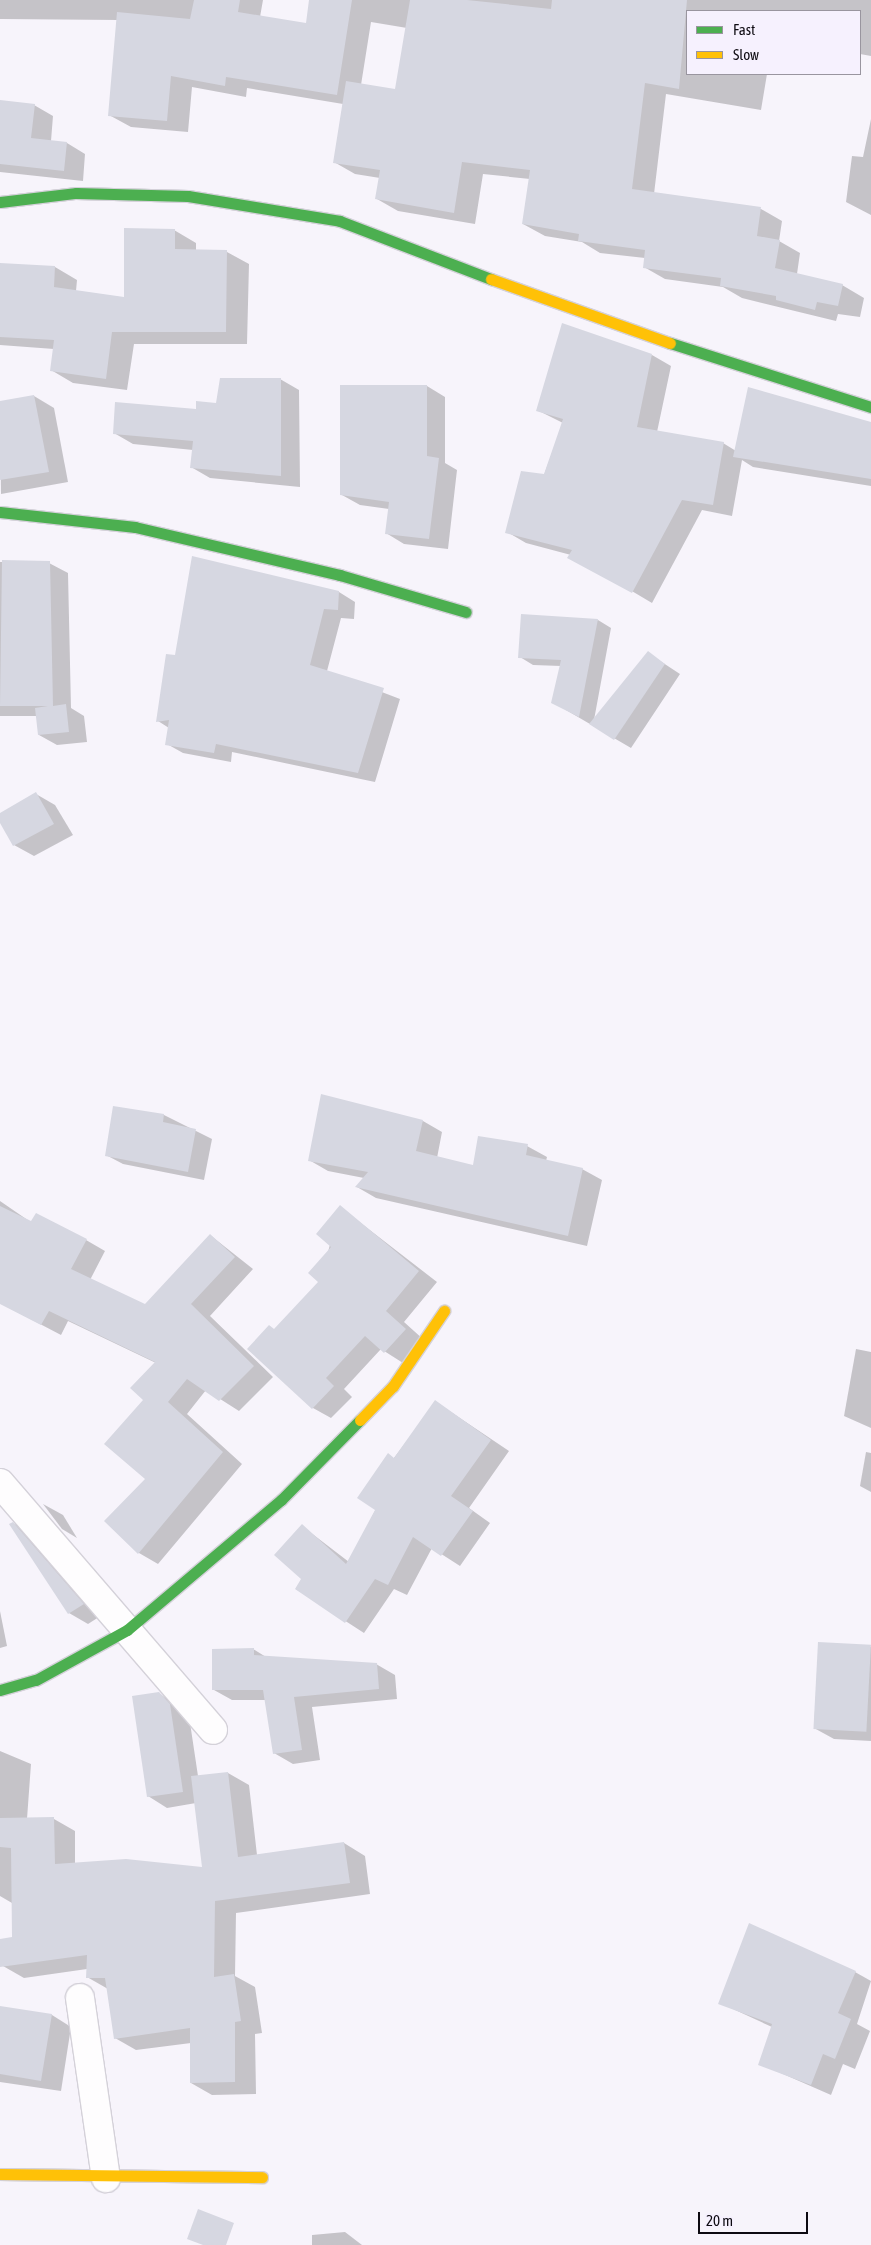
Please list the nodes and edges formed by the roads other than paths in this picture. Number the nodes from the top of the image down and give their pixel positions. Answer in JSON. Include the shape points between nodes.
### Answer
{"nodes":[{"id":1,"x":0,"y":202,"type":"edge"},
{"id":2,"x":871,"y":407,"type":"edge"},
{"id":3,"x":0,"y":512,"type":"edge"},
{"id":4,"x":466,"y":612,"type":"dead end"},
{"id":5,"x":444,"y":1311,"type":"dead end"},
{"id":6,"x":0,"y":1483,"type":"edge"},
{"id":7,"x":128,"y":1630,"type":"junction"},
{"id":8,"x":0,"y":1690,"type":"edge"},
{"id":9,"x":213,"y":1730,"type":"dead end"},
{"id":10,"x":80,"y":1998,"type":"dead end"},
{"id":11,"x":0,"y":2174,"type":"edge"},
{"id":12,"x":262,"y":2177,"type":"dead end"},
{"id":13,"x":106,"y":2178,"type":"junction"}],
"edges":[{"from":1,"to":2,"type":"street","via":[[76,193],[188,196],[340,221],[595,319]]},
{"from":3,"to":4,"type":"street","via":[[134,526],[340,575]]},
{"from":5,"to":7,"type":"street","via":[[393,1386],[281,1500]]},
{"from":6,"to":7,"type":"street"},
{"from":7,"to":8,"type":"street","via":[[36,1680]]},
{"from":7,"to":9,"type":"street"},
{"from":10,"to":13,"type":"street"},
{"from":11,"to":13,"type":"street"},
{"from":12,"to":13,"type":"street"}]}
